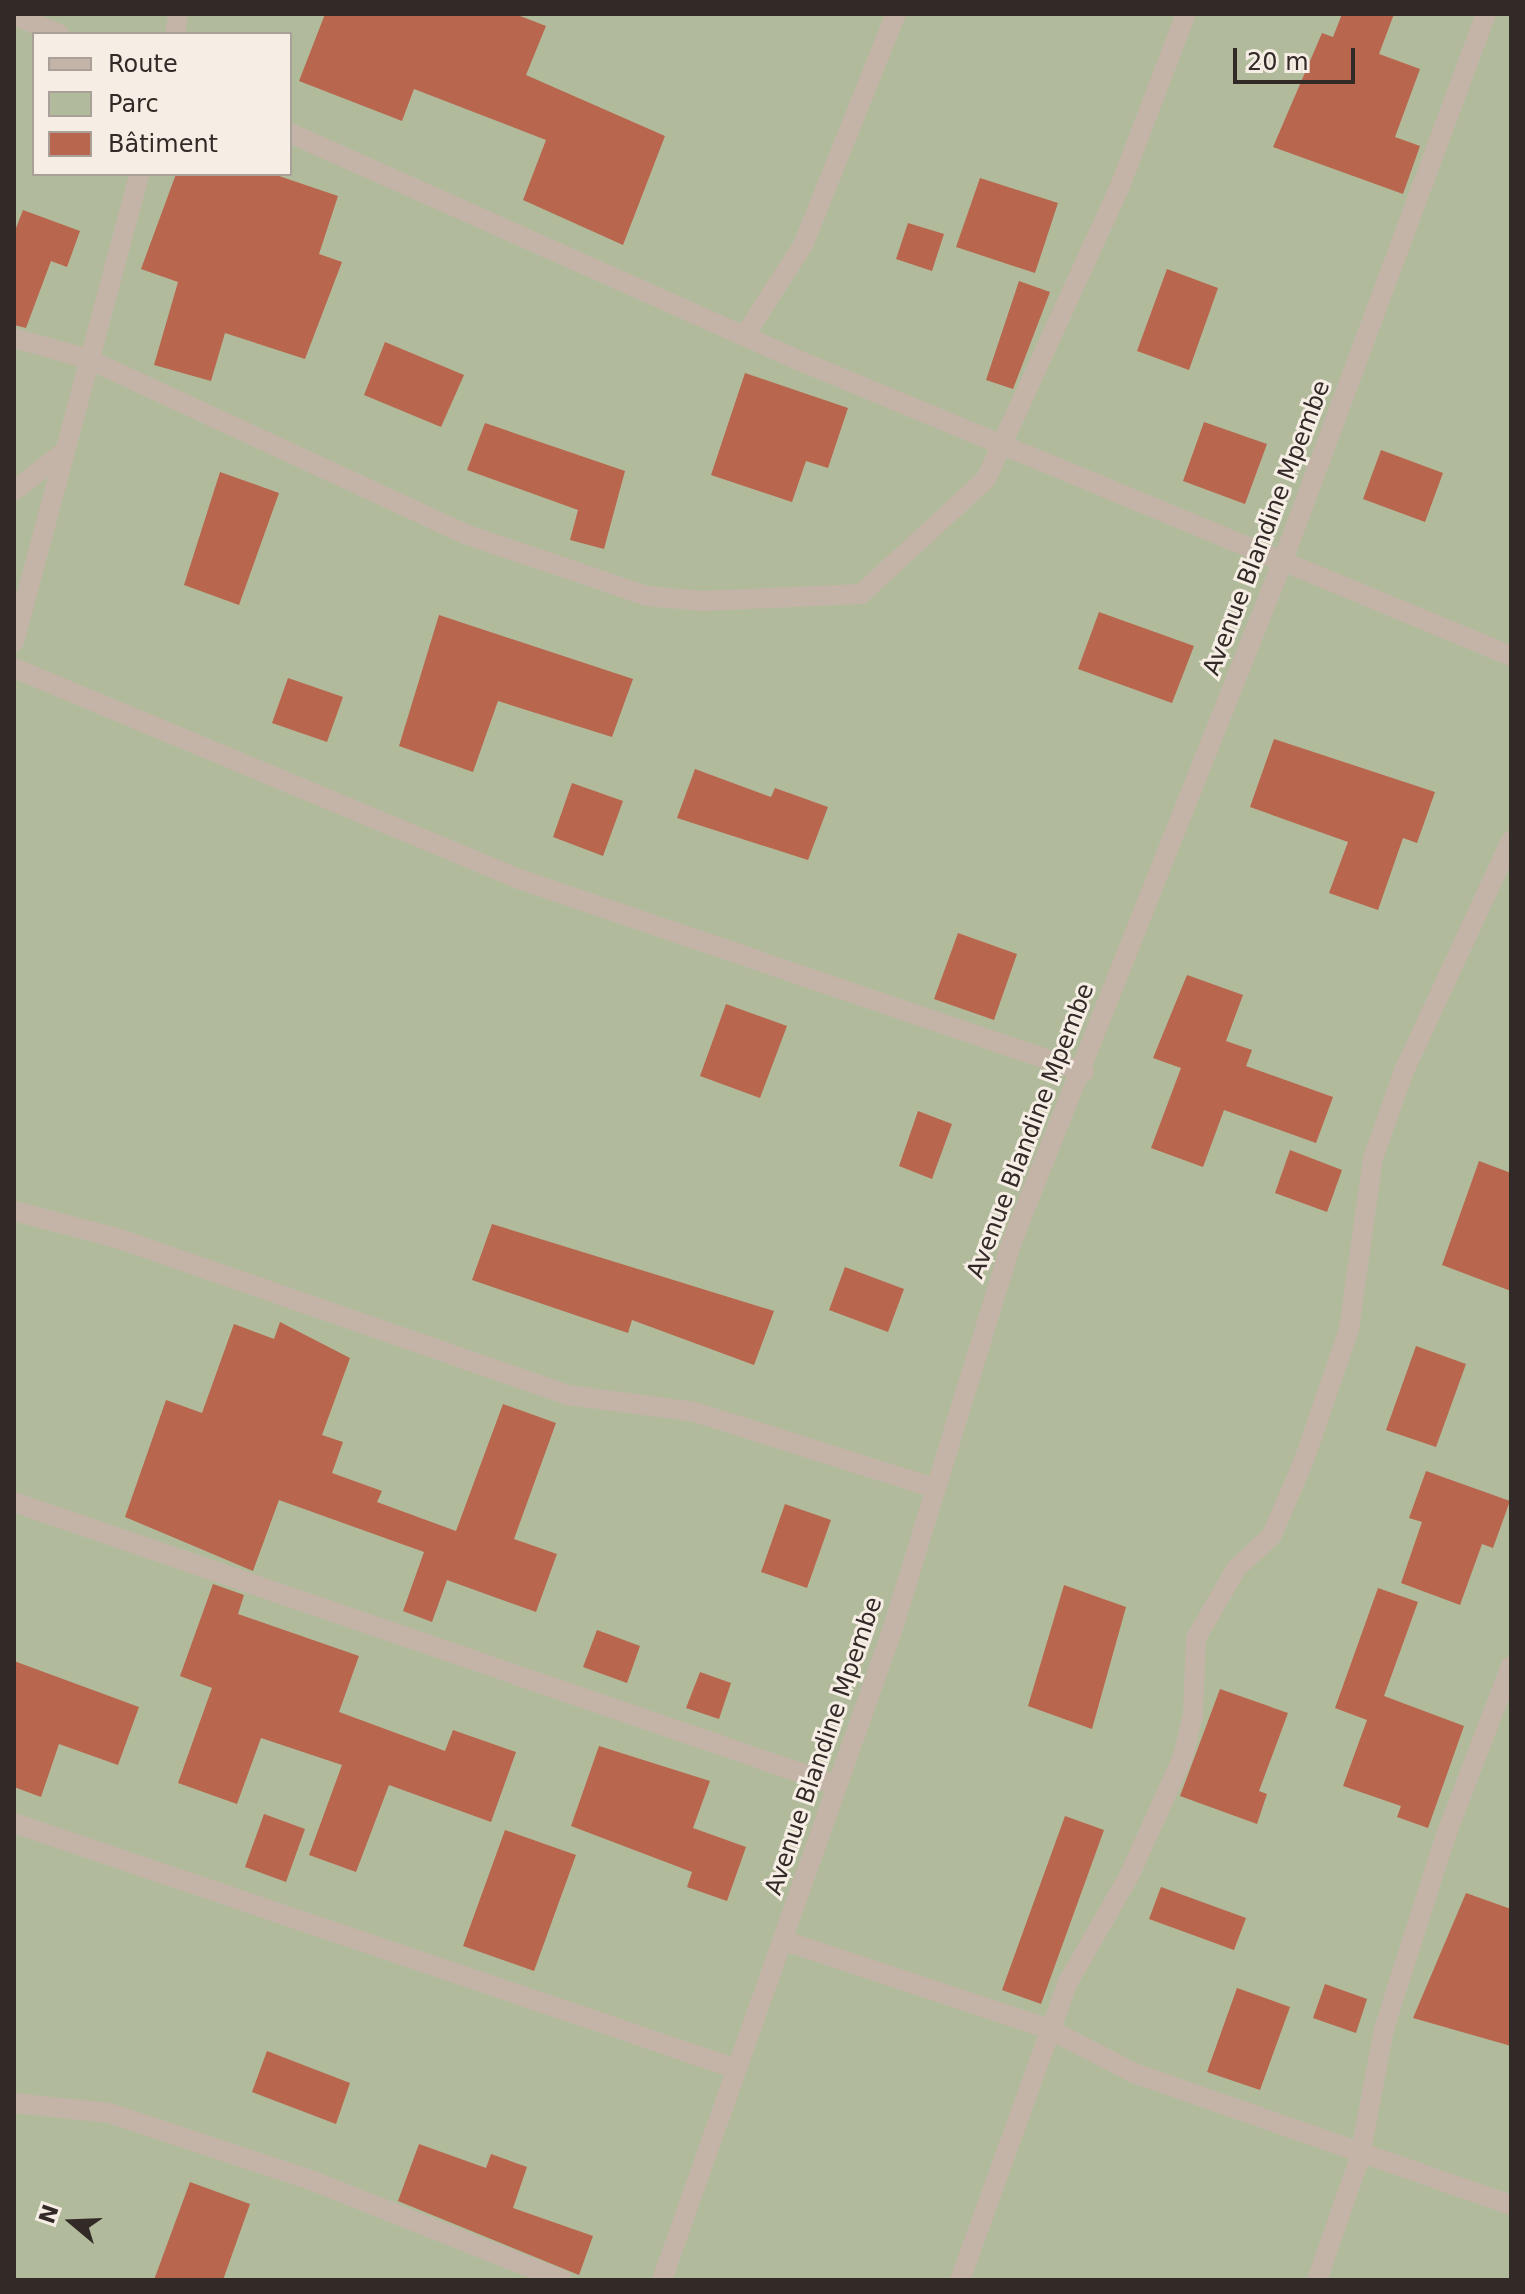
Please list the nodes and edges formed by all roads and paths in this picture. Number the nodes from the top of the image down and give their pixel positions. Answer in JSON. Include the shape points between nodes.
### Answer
{"nodes":[{"id":1,"x":896,"y":14,"type":"edge"},
{"id":2,"x":1186,"y":14,"type":"edge"},
{"id":3,"x":1486,"y":14,"type":"edge"},
{"id":4,"x":14,"y":15,"type":"edge"},
{"id":5,"x":54,"y":32,"type":"edge"},
{"id":6,"x":292,"y":134,"type":"edge"},
{"id":7,"x":138,"y":176,"type":"edge"},
{"id":8,"x":745,"y":335,"type":"junction"},
{"id":9,"x":14,"y":338,"type":"edge"},
{"id":10,"x":88,"y":359,"type":"junction"},
{"id":11,"x":1004,"y":446,"type":"junction"},
{"id":12,"x":65,"y":451,"type":"junction"},
{"id":13,"x":14,"y":491,"type":"edge"},
{"id":14,"x":1282,"y":563,"type":"junction"},
{"id":15,"x":14,"y":642,"type":"edge"},
{"id":16,"x":1511,"y":656,"type":"edge"},
{"id":17,"x":14,"y":668,"type":"edge"},
{"id":18,"x":1511,"y":841,"type":"edge"},
{"id":19,"x":1084,"y":1072,"type":"junction"},
{"id":20,"x":14,"y":1211,"type":"edge"},
{"id":21,"x":935,"y":1488,"type":"junction"},
{"id":22,"x":14,"y":1502,"type":"edge"},
{"id":23,"x":1511,"y":1666,"type":"edge"},
{"id":24,"x":833,"y":1784,"type":"junction"},
{"id":25,"x":14,"y":1823,"type":"edge"},
{"id":26,"x":785,"y":1941,"type":"junction"},
{"id":27,"x":1049,"y":2029,"type":"junction"},
{"id":28,"x":734,"y":2068,"type":"junction"},
{"id":29,"x":14,"y":2103,"type":"edge"},
{"id":30,"x":1360,"y":2157,"type":"junction"},
{"id":31,"x":1511,"y":2205,"type":"edge"},
{"id":32,"x":562,"y":2280,"type":"edge"},
{"id":33,"x":662,"y":2280,"type":"edge"},
{"id":34,"x":960,"y":2280,"type":"edge"},
{"id":35,"x":1317,"y":2280,"type":"edge"}],
"edges":[{"from":1,"to":8,"type":"street","via":[[803,245]]},
{"from":2,"to":11,"type":"street","via":[[1119,189]]},
{"from":3,"to":14,"type":"street","name":"Avenue Blandine Mpembe"},
{"from":4,"to":5,"type":"street"},
{"from":6,"to":8,"type":"street"},
{"from":7,"to":10,"type":"street"},
{"from":8,"to":11,"type":"street"},
{"from":9,"to":10,"type":"street"},
{"from":10,"to":11,"type":"street","via":[[465,534],[647,596],[702,601],[861,594],[986,479]]},
{"from":10,"to":12,"type":"street"},
{"from":11,"to":14,"type":"street"},
{"from":12,"to":13,"type":"street"},
{"from":12,"to":15,"type":"street"},
{"from":14,"to":16,"type":"street"},
{"from":14,"to":19,"type":"street","name":"Avenue Blandine Mpembe"},
{"from":17,"to":19,"type":"street","via":[[519,879]]},
{"from":18,"to":27,"type":"street","via":[[1404,1071],[1373,1158],[1349,1329],[1290,1496],[1272,1535],[1236,1569],[1196,1638],[1193,1714],[1183,1757]]},
{"from":19,"to":21,"type":"street","name":"Avenue Blandine Mpembe","via":[[1011,1244]]},
{"from":20,"to":21,"type":"street","via":[[132,1243],[568,1395],[695,1412]]},
{"from":21,"to":24,"type":"street","name":"Avenue Blandine Mpembe"},
{"from":22,"to":24,"type":"street"},
{"from":23,"to":30,"type":"street","via":[[1450,1821],[1384,2029]]},
{"from":24,"to":26,"type":"street","name":"Avenue Blandine Mpembe"},
{"from":25,"to":28,"type":"street"},
{"from":26,"to":27,"type":"street"},
{"from":26,"to":28,"type":"street","name":"Avenue Blandine Mpembe"},
{"from":27,"to":30,"type":"street","via":[[1134,2073]]},
{"from":27,"to":34,"type":"street"},
{"from":28,"to":33,"type":"street","name":"Avenue Blandine Mpembe"},
{"from":29,"to":32,"type":"street","via":[[109,2113],[303,2177]]},
{"from":30,"to":31,"type":"street"},
{"from":30,"to":35,"type":"street"}]}
